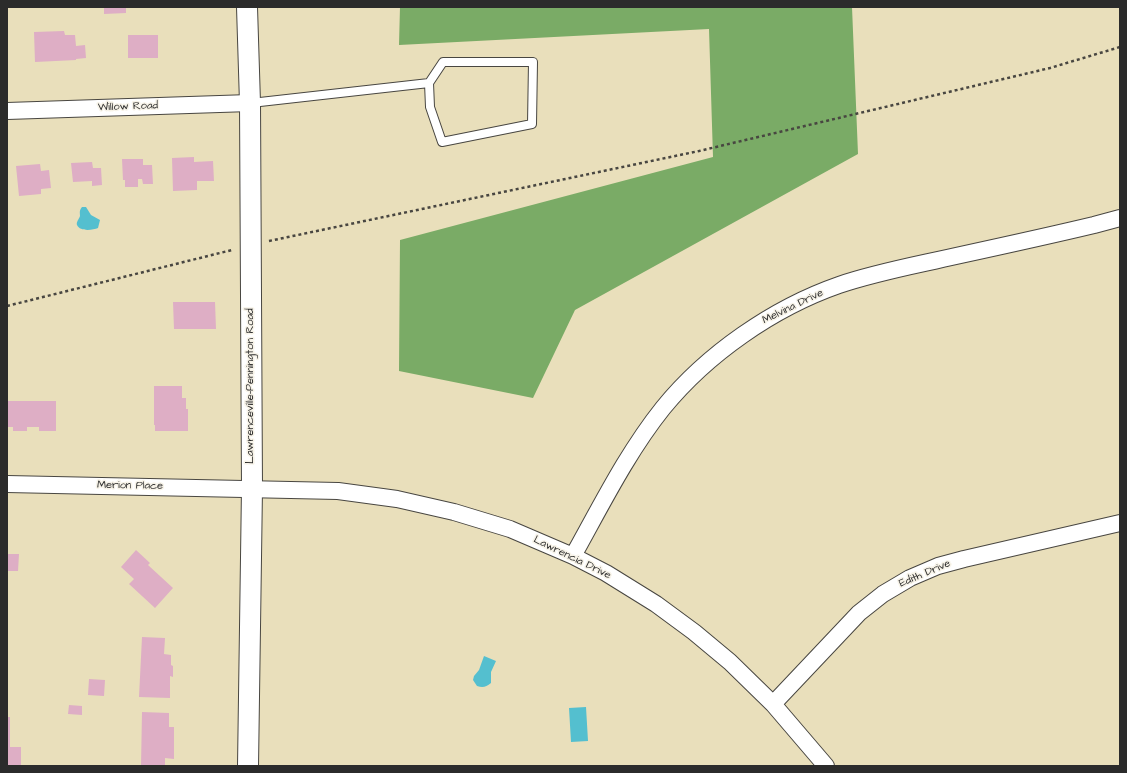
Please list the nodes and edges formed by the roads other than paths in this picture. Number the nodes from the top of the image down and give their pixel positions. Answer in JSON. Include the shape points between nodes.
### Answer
{"nodes":[{"id":1,"x":247,"y":7,"type":"edge"},
{"id":2,"x":429,"y":83,"type":"junction"},
{"id":3,"x":250,"y":103,"type":"junction"},
{"id":4,"x":7,"y":111,"type":"edge"},
{"id":5,"x":1120,"y":218,"type":"edge"},
{"id":6,"x":7,"y":484,"type":"edge"},
{"id":7,"x":252,"y":488,"type":"junction"},
{"id":8,"x":1120,"y":523,"type":"edge"},
{"id":9,"x":573,"y":556,"type":"junction"},
{"id":10,"x":773,"y":704,"type":"junction"},
{"id":11,"x":248,"y":766,"type":"edge"},
{"id":12,"x":826,"y":766,"type":"edge"}],
"edges":[{"from":1,"to":3,"type":"street","name":"Lawrenceville-Pennington Road"},
{"from":2,"to":2,"type":"lane","via":[[430,107],[442,142],[532,124],[533,62],[443,62]]},
{"from":2,"to":3,"type":"lane"},
{"from":3,"to":4,"type":"street","name":"Willow Road"},
{"from":3,"to":7,"type":"street","name":"Lawrenceville-Pennington Road"},
{"from":5,"to":9,"type":"street","name":"Melvina Drive","via":[[878,273],[804,299],[760,323],[720,352],[688,380],[664,407],[638,441]]},
{"from":6,"to":7,"type":"street","name":"Merion Place"},
{"from":7,"to":9,"type":"street","name":"Lawrencia Drive","via":[[338,491],[397,499],[454,512],[510,529]]},
{"from":7,"to":11,"type":"street","name":"Lawrenceville-Pennington Road"},
{"from":8,"to":10,"type":"street","name":"Edith Drive","via":[[964,559],[938,566],[910,578],[883,594],[859,613]]},
{"from":9,"to":10,"type":"street","name":"Lawrencia Drive","via":[[656,604],[694,632],[730,662]]},
{"from":10,"to":12,"type":"street","name":"Lawrencia Drive"}]}
